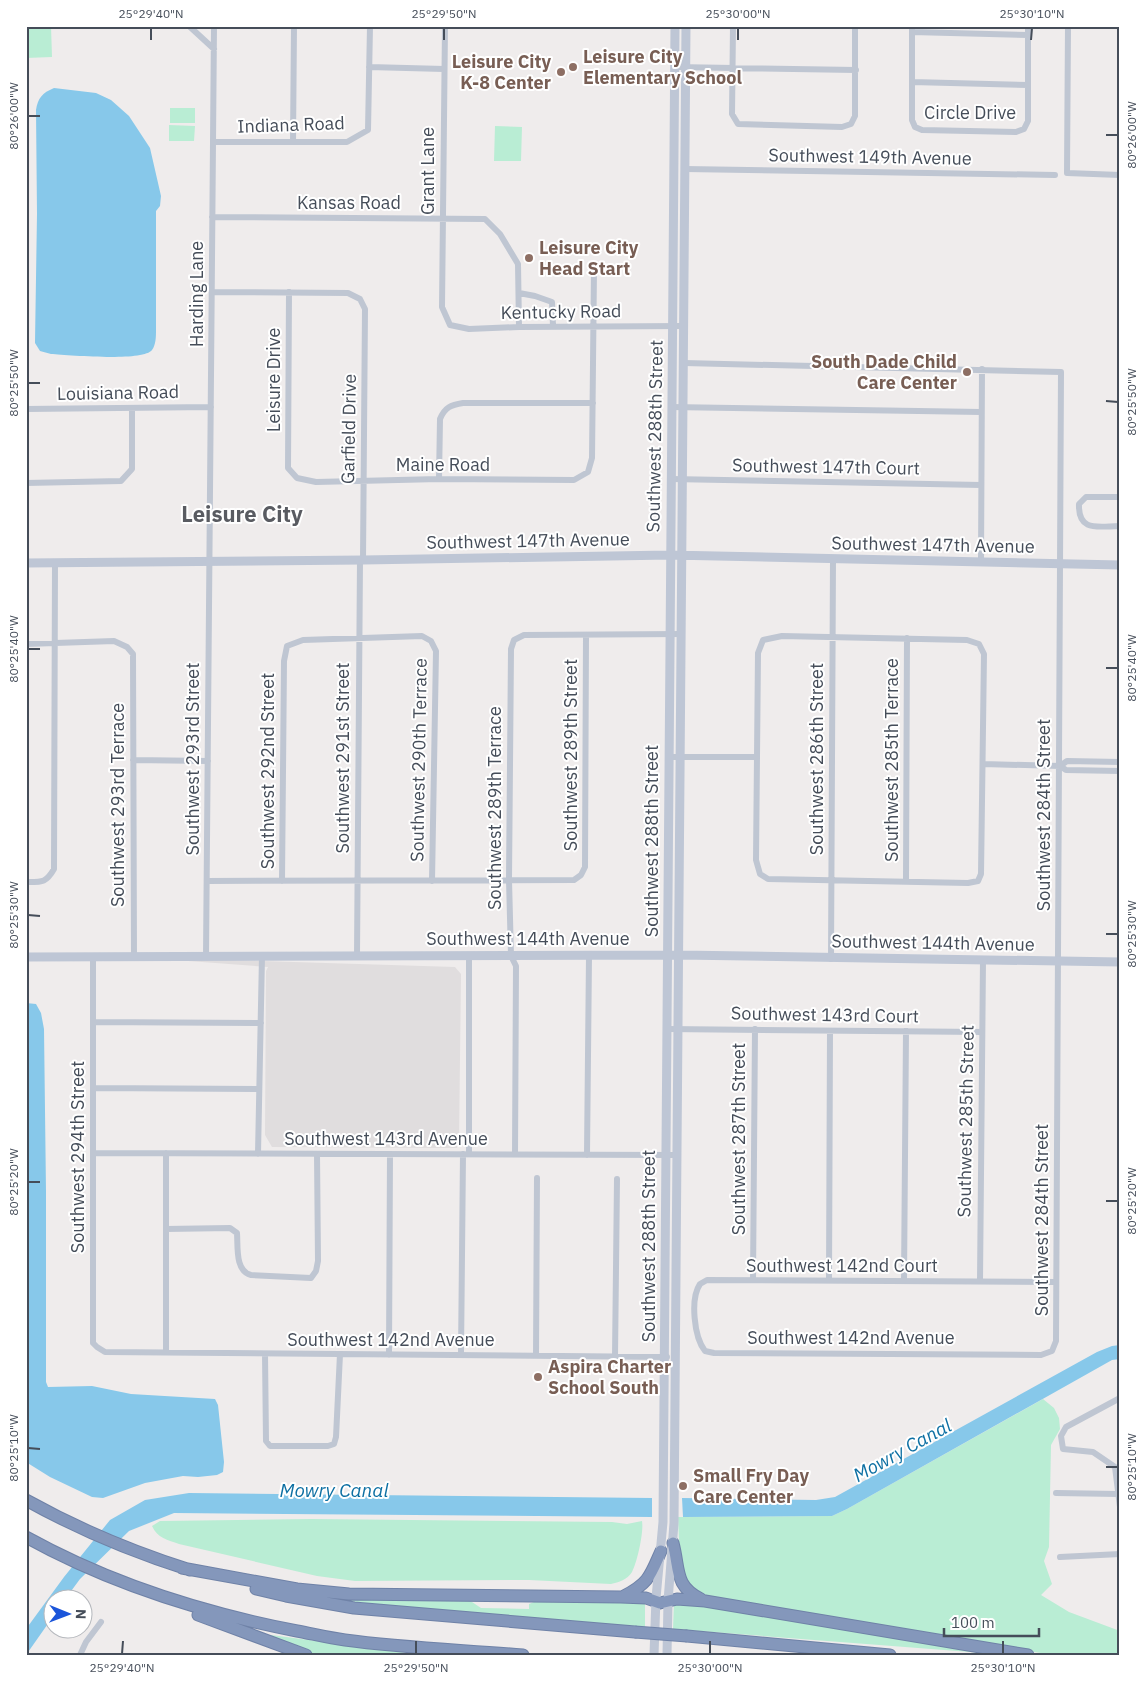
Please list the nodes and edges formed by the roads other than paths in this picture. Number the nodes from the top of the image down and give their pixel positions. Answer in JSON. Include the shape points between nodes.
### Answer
{"nodes":[{"id":1,"x":189,"y":26,"type":"edge"},
{"id":2,"x":214,"y":26,"type":"edge"},
{"id":3,"x":294,"y":26,"type":"edge"},
{"id":4,"x":370,"y":26,"type":"edge"},
{"id":5,"x":445,"y":26,"type":"edge"},
{"id":6,"x":675,"y":26,"type":"edge"},
{"id":7,"x":686,"y":26,"type":"edge"},
{"id":8,"x":733,"y":26,"type":"edge"},
{"id":9,"x":855,"y":26,"type":"edge"},
{"id":10,"x":1028,"y":26,"type":"edge"},
{"id":11,"x":1068,"y":26,"type":"edge"},
{"id":12,"x":912,"y":29,"type":"edge"},
{"id":13,"x":1028,"y":35,"type":"junction"},
{"id":14,"x":214,"y":49,"type":"junction"},
{"id":15,"x":369,"y":67,"type":"junction"},
{"id":16,"x":674,"y":67,"type":"junction"},
{"id":17,"x":686,"y":68,"type":"junction"},
{"id":18,"x":732,"y":68,"type":"junction"},
{"id":19,"x":444,"y":69,"type":"junction"},
{"id":20,"x":856,"y":70,"type":"junction"},
{"id":21,"x":912,"y":82,"type":"junction"},
{"id":22,"x":1028,"y":85,"type":"junction"},
{"id":23,"x":213,"y":142,"type":"junction"},
{"id":24,"x":293,"y":142,"type":"junction"},
{"id":25,"x":685,"y":169,"type":"junction"},
{"id":26,"x":1120,"y":175,"type":"edge"},
{"id":27,"x":1055,"y":176,"type":"dead end"},
{"id":28,"x":212,"y":217,"type":"junction"},
{"id":29,"x":443,"y":218,"type":"junction"},
{"id":30,"x":594,"y":269,"type":"dead end"},
{"id":31,"x":212,"y":292,"type":"junction"},
{"id":32,"x":289,"y":292,"type":"junction"},
{"id":33,"x":518,"y":293,"type":"junction"},
{"id":34,"x":444,"y":316,"type":"joint"},
{"id":35,"x":553,"y":326,"type":"junction"},
{"id":36,"x":594,"y":326,"type":"junction"},
{"id":37,"x":672,"y":326,"type":"junction"},
{"id":38,"x":684,"y":326,"type":"junction"},
{"id":39,"x":519,"y":327,"type":"junction"},
{"id":40,"x":684,"y":363,"type":"junction"},
{"id":41,"x":982,"y":369,"type":"junction"},
{"id":42,"x":593,"y":403,"type":"junction"},
{"id":43,"x":211,"y":407,"type":"junction"},
{"id":44,"x":671,"y":407,"type":"junction"},
{"id":45,"x":683,"y":407,"type":"junction"},
{"id":46,"x":132,"y":408,"type":"junction"},
{"id":47,"x":26,"y":409,"type":"edge"},
{"id":48,"x":982,"y":412,"type":"junction"},
{"id":49,"x":288,"y":468,"type":"joint"},
{"id":50,"x":439,"y":479,"type":"junction"},
{"id":51,"x":671,"y":479,"type":"junction"},
{"id":52,"x":683,"y":479,"type":"junction"},
{"id":53,"x":364,"y":481,"type":"junction"},
{"id":54,"x":26,"y":483,"type":"edge"},
{"id":55,"x":981,"y":485,"type":"junction"},
{"id":56,"x":1120,"y":498,"type":"edge"},
{"id":57,"x":1120,"y":526,"type":"edge"},
{"id":58,"x":670,"y":555,"type":"junction"},
{"id":59,"x":682,"y":555,"type":"junction"},
{"id":60,"x":833,"y":559,"type":"junction"},
{"id":61,"x":361,"y":560,"type":"junction"},
{"id":62,"x":209,"y":561,"type":"junction"},
{"id":63,"x":981,"y":562,"type":"junction"},
{"id":64,"x":26,"y":563,"type":"edge"},
{"id":65,"x":55,"y":563,"type":"junction"},
{"id":66,"x":1060,"y":563,"type":"junction"},
{"id":67,"x":1120,"y":565,"type":"edge"},
{"id":68,"x":670,"y":634,"type":"junction"},
{"id":69,"x":682,"y":634,"type":"junction"},
{"id":70,"x":586,"y":635,"type":"junction"},
{"id":71,"x":359,"y":637,"type":"junction"},
{"id":72,"x":832,"y":637,"type":"junction"},
{"id":73,"x":908,"y":638,"type":"junction"},
{"id":74,"x":26,"y":644,"type":"edge"},
{"id":75,"x":55,"y":644,"type":"junction"},
{"id":76,"x":669,"y":757,"type":"junction"},
{"id":77,"x":681,"y":757,"type":"junction"},
{"id":78,"x":756,"y":757,"type":"junction"},
{"id":79,"x":133,"y":760,"type":"junction"},
{"id":80,"x":208,"y":761,"type":"junction"},
{"id":81,"x":1120,"y":762,"type":"edge"},
{"id":82,"x":983,"y":764,"type":"junction"},
{"id":83,"x":1060,"y":766,"type":"junction"},
{"id":84,"x":1120,"y":771,"type":"edge"},
{"id":85,"x":358,"y":880,"type":"junction"},
{"id":86,"x":509,"y":880,"type":"junction"},
{"id":87,"x":831,"y":880,"type":"junction"},
{"id":88,"x":207,"y":881,"type":"junction"},
{"id":89,"x":282,"y":881,"type":"junction"},
{"id":90,"x":432,"y":881,"type":"junction"},
{"id":91,"x":26,"y":882,"type":"edge"},
{"id":92,"x":906,"y":882,"type":"junction"},
{"id":93,"x":668,"y":955,"type":"junction"},
{"id":94,"x":679,"y":955,"type":"junction"},
{"id":95,"x":134,"y":956,"type":"junction"},
{"id":96,"x":206,"y":956,"type":"junction"},
{"id":97,"x":262,"y":956,"type":"junction"},
{"id":98,"x":357,"y":956,"type":"junction"},
{"id":99,"x":469,"y":956,"type":"junction"},
{"id":100,"x":511,"y":956,"type":"junction"},
{"id":101,"x":589,"y":956,"type":"junction"},
{"id":102,"x":26,"y":957,"type":"edge"},
{"id":103,"x":93,"y":957,"type":"junction"},
{"id":104,"x":832,"y":959,"type":"junction"},
{"id":105,"x":983,"y":960,"type":"junction"},
{"id":106,"x":1059,"y":961,"type":"junction"},
{"id":107,"x":1120,"y":962,"type":"edge"},
{"id":108,"x":93,"y":1022,"type":"junction"},
{"id":109,"x":261,"y":1023,"type":"junction"},
{"id":110,"x":679,"y":1028,"type":"junction"},
{"id":111,"x":667,"y":1029,"type":"junction"},
{"id":112,"x":755,"y":1029,"type":"junction"},
{"id":113,"x":830,"y":1030,"type":"junction"},
{"id":114,"x":906,"y":1031,"type":"junction"},
{"id":115,"x":982,"y":1032,"type":"junction"},
{"id":116,"x":93,"y":1088,"type":"junction"},
{"id":117,"x":259,"y":1089,"type":"junction"},
{"id":118,"x":94,"y":1153,"type":"junction"},
{"id":119,"x":166,"y":1154,"type":"junction"},
{"id":120,"x":258,"y":1154,"type":"junction"},
{"id":121,"x":317,"y":1154,"type":"junction"},
{"id":122,"x":390,"y":1154,"type":"junction"},
{"id":123,"x":466,"y":1154,"type":"junction"},
{"id":124,"x":515,"y":1154,"type":"junction"},
{"id":125,"x":588,"y":1155,"type":"junction"},
{"id":126,"x":666,"y":1155,"type":"junction"},
{"id":127,"x":677,"y":1155,"type":"junction"},
{"id":128,"x":537,"y":1178,"type":"dead end"},
{"id":129,"x":617,"y":1179,"type":"dead end"},
{"id":130,"x":166,"y":1229,"type":"junction"},
{"id":131,"x":753,"y":1280,"type":"junction"},
{"id":132,"x":829,"y":1280,"type":"junction"},
{"id":133,"x":904,"y":1281,"type":"junction"},
{"id":134,"x":980,"y":1281,"type":"junction"},
{"id":135,"x":1056,"y":1282,"type":"junction"},
{"id":136,"x":705,"y":1351,"type":"joint"},
{"id":137,"x":105,"y":1352,"type":"joint"},
{"id":138,"x":166,"y":1352,"type":"junction"},
{"id":139,"x":265,"y":1354,"type":"junction"},
{"id":140,"x":340,"y":1354,"type":"junction"},
{"id":141,"x":389,"y":1354,"type":"junction"},
{"id":142,"x":996,"y":1354,"type":"joint"},
{"id":143,"x":461,"y":1355,"type":"junction"},
{"id":144,"x":536,"y":1356,"type":"junction"},
{"id":145,"x":615,"y":1357,"type":"junction"},
{"id":146,"x":664,"y":1357,"type":"junction"},
{"id":147,"x":676,"y":1357,"type":"junction"},
{"id":148,"x":1120,"y":1398,"type":"edge"},
{"id":149,"x":1118,"y":1467,"type":"edge"},
{"id":150,"x":1056,"y":1493,"type":"dead end"},
{"id":151,"x":1118,"y":1494,"type":"junction"},
{"id":152,"x":26,"y":1500,"type":"edge"},
{"id":153,"x":1120,"y":1507,"type":"edge"},
{"id":154,"x":26,"y":1537,"type":"edge"},
{"id":155,"x":673,"y":1543,"type":"junction"},
{"id":156,"x":661,"y":1551,"type":"junction"},
{"id":157,"x":1120,"y":1554,"type":"edge"},
{"id":158,"x":1060,"y":1557,"type":"dead end"},
{"id":159,"x":182,"y":1568,"type":"junction"},
{"id":160,"x":116,"y":1580,"type":"junction"},
{"id":161,"x":621,"y":1597,"type":"junction"},
{"id":162,"x":668,"y":1601,"type":"junction"},
{"id":163,"x":705,"y":1601,"type":"junction"},
{"id":164,"x":655,"y":1602,"type":"junction"},
{"id":165,"x":102,"y":1622,"type":"dead end"},
{"id":166,"x":80,"y":1655,"type":"edge"},
{"id":167,"x":306,"y":1655,"type":"edge"},
{"id":168,"x":523,"y":1655,"type":"edge"},
{"id":169,"x":654,"y":1655,"type":"edge"},
{"id":170,"x":666,"y":1655,"type":"edge"},
{"id":171,"x":890,"y":1655,"type":"edge"},
{"id":172,"x":1028,"y":1655,"type":"edge"}],
"edges":[{"from":1,"to":14,"type":"street"},
{"from":2,"to":14,"type":"street","name":"Harding Lane"},
{"from":3,"to":24,"type":"street"},
{"from":4,"to":15,"type":"street"},
{"from":5,"to":19,"type":"street","name":"Grant Lane"},
{"from":6,"to":16,"type":"main road","name":"Southwest 288th Street"},
{"from":7,"to":17,"type":"main road","name":"Southwest 288th Street"},
{"from":8,"to":18,"type":"street"},
{"from":9,"to":20,"type":"street"},
{"from":10,"to":13,"type":"street","name":"Circle Drive"},
{"from":11,"to":26,"type":"street","via":[[1066,174]]},
{"from":12,"to":13,"type":"street"},
{"from":12,"to":21,"type":"street","name":"Circle Drive"},
{"from":13,"to":22,"type":"street","name":"Circle Drive"},
{"from":14,"to":23,"type":"street","name":"Harding Lane"},
{"from":15,"to":19,"type":"street"},
{"from":15,"to":24,"type":"street","name":"Indiana Road","via":[[368,130],[347,142]]},
{"from":16,"to":17,"type":"street"},
{"from":16,"to":37,"type":"main road","name":"Southwest 288th Street"},
{"from":17,"to":18,"type":"street"},
{"from":17,"to":25,"type":"main road","name":"Southwest 288th Street"},
{"from":18,"to":20,"type":"street"},
{"from":18,"to":20,"type":"street","via":[[732,114],[738,124],[842,128],[851,124],[855,116]]},
{"from":19,"to":29,"type":"street","name":"Grant Lane"},
{"from":21,"to":22,"type":"street"},
{"from":21,"to":22,"type":"street","name":"Circle Drive","via":[[912,123],[918,129],[941,131],[1022,131],[1028,121]]},
{"from":23,"to":24,"type":"street","name":"Indiana Road"},
{"from":23,"to":28,"type":"street","name":"Harding Lane"},
{"from":25,"to":27,"type":"street","name":"Southwest 149th Avenue"},
{"from":25,"to":38,"type":"main road","name":"Southwest 288th Street"},
{"from":28,"to":29,"type":"street","name":"Kansas Road"},
{"from":28,"to":31,"type":"street","name":"Harding Lane"},
{"from":29,"to":33,"type":"street","name":"Kansas Road","via":[[485,219],[500,234],[518,264]]},
{"from":29,"to":34,"type":"street","name":"Grant Lane"},
{"from":30,"to":36,"type":"street"},
{"from":31,"to":32,"type":"street"},
{"from":31,"to":43,"type":"street","name":"Harding Lane"},
{"from":32,"to":49,"type":"street","name":"Leisure Drive"},
{"from":32,"to":53,"type":"street","name":"Garfield Drive","via":[[348,293],[360,299],[365,309]]},
{"from":33,"to":35,"type":"street","via":[[552,302]]},
{"from":33,"to":39,"type":"street"},
{"from":34,"to":39,"type":"street","name":"Kentucky Road","via":[[450,325],[469,329]]},
{"from":35,"to":36,"type":"street","name":"Kentucky Road"},
{"from":35,"to":39,"type":"street","name":"Kentucky Road"},
{"from":36,"to":37,"type":"street","name":"Kentucky Road"},
{"from":36,"to":42,"type":"street"},
{"from":37,"to":38,"type":"street","name":"Kentucky Road"},
{"from":37,"to":44,"type":"main road","name":"Southwest 288th Street"},
{"from":38,"to":40,"type":"main road","name":"Southwest 288th Street"},
{"from":40,"to":41,"type":"street"},
{"from":40,"to":45,"type":"main road","name":"Southwest 288th Street"},
{"from":41,"to":48,"type":"street"},
{"from":41,"to":66,"type":"street","name":"Southwest 284th Street","via":[[1061,372]]},
{"from":42,"to":50,"type":"street","name":"Maine Road","via":[[592,458],[588,472],[574,480]]},
{"from":42,"to":50,"type":"street","via":[[463,402],[451,405],[440,419]]},
{"from":43,"to":46,"type":"street","name":"Louisiana Road"},
{"from":43,"to":62,"type":"street","name":"Harding Lane"},
{"from":44,"to":45,"type":"street"},
{"from":44,"to":51,"type":"main road","name":"Southwest 288th Street"},
{"from":45,"to":48,"type":"street"},
{"from":45,"to":52,"type":"main road","name":"Southwest 288th Street"},
{"from":46,"to":47,"type":"street","name":"Louisiana Road"},
{"from":46,"to":54,"type":"street","via":[[132,469],[121,481]]},
{"from":48,"to":55,"type":"street"},
{"from":49,"to":53,"type":"street","name":"Maine Road","via":[[297,478],[316,482]]},
{"from":50,"to":53,"type":"street","name":"Maine Road"},
{"from":51,"to":52,"type":"street","name":"Southwest 147th Court"},
{"from":51,"to":58,"type":"main road","name":"Southwest 288th Street"},
{"from":52,"to":55,"type":"street","name":"Southwest 147th Court"},
{"from":52,"to":59,"type":"main road","name":"Southwest 288th Street"},
{"from":53,"to":61,"type":"street","name":"Garfield Drive"},
{"from":55,"to":63,"type":"street"},
{"from":56,"to":57,"type":"street","via":[[1086,497],[1079,504],[1079,517],[1083,523]]},
{"from":58,"to":59,"type":"main road","name":"Southwest 147th Avenue"},
{"from":58,"to":61,"type":"main road","name":"Southwest 147th Avenue"},
{"from":58,"to":68,"type":"main road","name":"Southwest 288th Street"},
{"from":59,"to":60,"type":"main road","name":"Southwest 147th Avenue"},
{"from":59,"to":69,"type":"main road","name":"Southwest 288th Street"},
{"from":60,"to":63,"type":"main road","name":"Southwest 147th Avenue"},
{"from":60,"to":72,"type":"street","name":"Southwest 286th Street"},
{"from":61,"to":62,"type":"main road","name":"Southwest 147th Avenue"},
{"from":61,"to":71,"type":"street","name":"Southwest 291st Street"},
{"from":62,"to":65,"type":"main road","name":"Southwest 147th Avenue"},
{"from":62,"to":80,"type":"street","name":"Southwest 293rd Street"},
{"from":63,"to":66,"type":"main road","name":"Southwest 147th Avenue"},
{"from":64,"to":65,"type":"main road","name":"Southwest 147th Avenue"},
{"from":65,"to":75,"type":"street"},
{"from":66,"to":67,"type":"main road","name":"Southwest 147th Avenue"},
{"from":66,"to":83,"type":"street","name":"Southwest 284th Street"},
{"from":68,"to":69,"type":"street"},
{"from":68,"to":70,"type":"street"},
{"from":68,"to":76,"type":"main road","name":"Southwest 288th Street"},
{"from":69,"to":77,"type":"main road","name":"Southwest 288th Street"},
{"from":70,"to":86,"type":"street","name":"Southwest 289th Terrace","via":[[524,636],[514,640],[511,649]]},
{"from":70,"to":86,"type":"street","name":"Southwest 289th Street","via":[[585,867],[574,880]]},
{"from":71,"to":85,"type":"street","name":"Southwest 291st Street"},
{"from":71,"to":89,"type":"street","name":"Southwest 292nd Street","via":[[303,640],[287,646],[284,661]]},
{"from":71,"to":90,"type":"street","name":"Southwest 290th Terrace","via":[[422,636],[431,641],[436,651]]},
{"from":72,"to":73,"type":"street"},
{"from":72,"to":78,"type":"street","via":[[782,636],[763,640],[758,653]]},
{"from":72,"to":87,"type":"street","name":"Southwest 286th Street"},
{"from":73,"to":82,"type":"street","via":[[967,640],[979,644],[984,654]]},
{"from":73,"to":92,"type":"street","name":"Southwest 285th Terrace"},
{"from":74,"to":75,"type":"street"},
{"from":75,"to":79,"type":"street","name":"Southwest 293rd Terrace","via":[[114,641],[128,647],[132,654]]},
{"from":75,"to":91,"type":"street","via":[[54,869],[43,882]]},
{"from":76,"to":77,"type":"street"},
{"from":76,"to":93,"type":"main road","name":"Southwest 288th Street"},
{"from":77,"to":78,"type":"street"},
{"from":77,"to":94,"type":"main road","name":"Southwest 288th Street"},
{"from":78,"to":87,"type":"street","via":[[756,860],[760,874],[768,879]]},
{"from":79,"to":80,"type":"street"},
{"from":79,"to":95,"type":"street","name":"Southwest 293rd Terrace"},
{"from":80,"to":88,"type":"street","name":"Southwest 293rd Street"},
{"from":81,"to":83,"type":"street","via":[[1067,761]]},
{"from":82,"to":83,"type":"street"},
{"from":82,"to":92,"type":"street","via":[[981,874],[978,881]]},
{"from":83,"to":84,"type":"street","via":[[1066,770]]},
{"from":83,"to":106,"type":"street","name":"Southwest 284th Street"},
{"from":85,"to":89,"type":"street"},
{"from":85,"to":90,"type":"street"},
{"from":85,"to":98,"type":"street","name":"Southwest 291st Street"},
{"from":86,"to":90,"type":"street"},
{"from":86,"to":100,"type":"street","name":"Southwest 289th Terrace"},
{"from":87,"to":92,"type":"street"},
{"from":87,"to":104,"type":"street","name":"Southwest 286th Street"},
{"from":88,"to":89,"type":"street"},
{"from":88,"to":96,"type":"street","name":"Southwest 293rd Street"},
{"from":93,"to":94,"type":"main road","name":"Southwest 144th Avenue"},
{"from":93,"to":101,"type":"main road","name":"Southwest 144th Avenue"},
{"from":93,"to":111,"type":"main road","name":"Southwest 288th Street"},
{"from":94,"to":104,"type":"main road","name":"Southwest 144th Avenue"},
{"from":94,"to":110,"type":"main road","name":"Southwest 288th Street"},
{"from":95,"to":96,"type":"main road","name":"Southwest 144th Avenue"},
{"from":95,"to":103,"type":"main road","name":"Southwest 144th Avenue"},
{"from":96,"to":97,"type":"main road","name":"Southwest 144th Avenue"},
{"from":97,"to":98,"type":"main road","name":"Southwest 144th Avenue"},
{"from":97,"to":109,"type":"street"},
{"from":98,"to":99,"type":"main road","name":"Southwest 144th Avenue"},
{"from":99,"to":100,"type":"main road","name":"Southwest 144th Avenue"},
{"from":99,"to":123,"type":"street"},
{"from":100,"to":101,"type":"main road","name":"Southwest 144th Avenue"},
{"from":100,"to":124,"type":"street","name":"Southwest 289th Terrace","via":[[516,966]]},
{"from":101,"to":125,"type":"street"},
{"from":102,"to":103,"type":"main road","name":"Southwest 144th Avenue"},
{"from":103,"to":108,"type":"street","name":"Southwest 294th Street"},
{"from":104,"to":105,"type":"main road","name":"Southwest 144th Avenue"},
{"from":105,"to":106,"type":"main road","name":"Southwest 144th Avenue"},
{"from":105,"to":115,"type":"street","name":"Southwest 285th Street"},
{"from":106,"to":107,"type":"main road","name":"Southwest 144th Avenue"},
{"from":106,"to":135,"type":"street","name":"Southwest 284th Street"},
{"from":108,"to":109,"type":"street"},
{"from":108,"to":116,"type":"street","name":"Southwest 294th Street"},
{"from":109,"to":117,"type":"street"},
{"from":110,"to":111,"type":"street","name":"Southwest 143rd Court"},
{"from":110,"to":112,"type":"street","name":"Southwest 143rd Court"},
{"from":110,"to":127,"type":"main road","name":"Southwest 288th Street"},
{"from":111,"to":126,"type":"main road","name":"Southwest 288th Street"},
{"from":112,"to":113,"type":"street","name":"Southwest 143rd Court"},
{"from":112,"to":131,"type":"street","name":"Southwest 287th Street"},
{"from":113,"to":114,"type":"street","name":"Southwest 143rd Court"},
{"from":113,"to":132,"type":"street"},
{"from":114,"to":115,"type":"street","name":"Southwest 143rd Court"},
{"from":114,"to":133,"type":"street"},
{"from":115,"to":134,"type":"street","name":"Southwest 285th Street"},
{"from":116,"to":117,"type":"street"},
{"from":116,"to":118,"type":"street","name":"Southwest 294th Street"},
{"from":117,"to":120,"type":"street"},
{"from":118,"to":119,"type":"street","name":"Southwest 143rd Avenue"},
{"from":118,"to":137,"type":"street","name":"Southwest 294th Street","via":[[94,1344]]},
{"from":119,"to":120,"type":"street","name":"Southwest 143rd Avenue"},
{"from":119,"to":130,"type":"street"},
{"from":120,"to":121,"type":"street","name":"Southwest 143rd Avenue"},
{"from":121,"to":122,"type":"street","name":"Southwest 143rd Avenue"},
{"from":121,"to":130,"type":"street","via":[[318,1261],[312,1278],[245,1274],[240,1262],[237,1233],[230,1228]]},
{"from":122,"to":123,"type":"street","name":"Southwest 143rd Avenue"},
{"from":122,"to":141,"type":"street"},
{"from":123,"to":124,"type":"street","name":"Southwest 143rd Avenue"},
{"from":123,"to":143,"type":"street"},
{"from":124,"to":125,"type":"street","name":"Southwest 143rd Avenue"},
{"from":125,"to":126,"type":"street","name":"Southwest 143rd Avenue"},
{"from":126,"to":127,"type":"street","name":"Southwest 143rd Avenue"},
{"from":126,"to":146,"type":"main road","name":"Southwest 288th Street"},
{"from":127,"to":147,"type":"main road","name":"Southwest 288th Street"},
{"from":128,"to":144,"type":"street"},
{"from":129,"to":145,"type":"street"},
{"from":130,"to":138,"type":"street"},
{"from":131,"to":132,"type":"street","name":"Southwest 142nd Court"},
{"from":131,"to":136,"type":"street","name":"Southwest 142nd Court","via":[[707,1280],[697,1287],[696,1326]]},
{"from":132,"to":133,"type":"street","name":"Southwest 142nd Court"},
{"from":133,"to":134,"type":"street","name":"Southwest 142nd Court"},
{"from":134,"to":135,"type":"street","name":"Southwest 142nd Court"},
{"from":135,"to":142,"type":"street","name":"Southwest 284th Street","via":[[1056,1341],[1052,1352]]},
{"from":136,"to":142,"type":"street","name":"Southwest 142nd Avenue"},
{"from":137,"to":138,"type":"street","name":"Southwest 142nd Avenue"},
{"from":138,"to":139,"type":"street","name":"Southwest 142nd Avenue"},
{"from":139,"to":140,"type":"street","name":"Southwest 142nd Avenue"},
{"from":139,"to":140,"type":"street","via":[[266,1441],[270,1446],[328,1446],[334,1444],[336,1437]]},
{"from":140,"to":141,"type":"street","name":"Southwest 142nd Avenue"},
{"from":141,"to":143,"type":"street","name":"Southwest 142nd Avenue"},
{"from":143,"to":144,"type":"street","name":"Southwest 142nd Avenue"},
{"from":144,"to":145,"type":"street","name":"Southwest 142nd Avenue"},
{"from":145,"to":146,"type":"street","name":"Southwest 142nd Avenue"},
{"from":146,"to":147,"type":"street","name":"Southwest 142nd Avenue"},
{"from":146,"to":156,"type":"main road","name":"Southwest 288th Street"},
{"from":147,"to":155,"type":"main road","name":"Southwest 288th Street"},
{"from":148,"to":149,"type":"street","via":[[1066,1427],[1061,1436],[1063,1449],[1093,1452]]},
{"from":149,"to":151,"type":"street"},
{"from":150,"to":151,"type":"street"},
{"from":151,"to":153,"type":"street"},
{"from":152,"to":159,"type":"highway","via":[[78,1527]]},
{"from":154,"to":160,"type":"highway"},
{"from":155,"to":162,"type":"main road","name":"Southwest 288th Street"},
{"from":155,"to":163,"type":"highway","via":[[678,1576],[691,1594]]},
{"from":156,"to":161,"type":"highway","via":[[647,1581]]},
{"from":156,"to":164,"type":"main road","name":"Southwest 288th Street"},
{"from":157,"to":158,"type":"street"},
{"from":159,"to":161,"type":"highway","via":[[298,1589],[349,1594]]},
{"from":159,"to":171,"type":"highway","bridge":true,"via":[[286,1596],[354,1608]]},
{"from":160,"to":167,"type":"highway","via":[[136,1592]]},
{"from":160,"to":168,"type":"highway","via":[[211,1611],[345,1640]]},
{"from":161,"to":164,"type":"highway","via":[[646,1598]]},
{"from":162,"to":163,"type":"highway"},
{"from":162,"to":164,"type":"highway"},
{"from":162,"to":170,"type":"main road","name":"Southwest 288th Street"},
{"from":163,"to":172,"type":"highway"},
{"from":164,"to":169,"type":"main road","name":"Southwest 288th Street"},
{"from":165,"to":166,"type":"street"}]}
